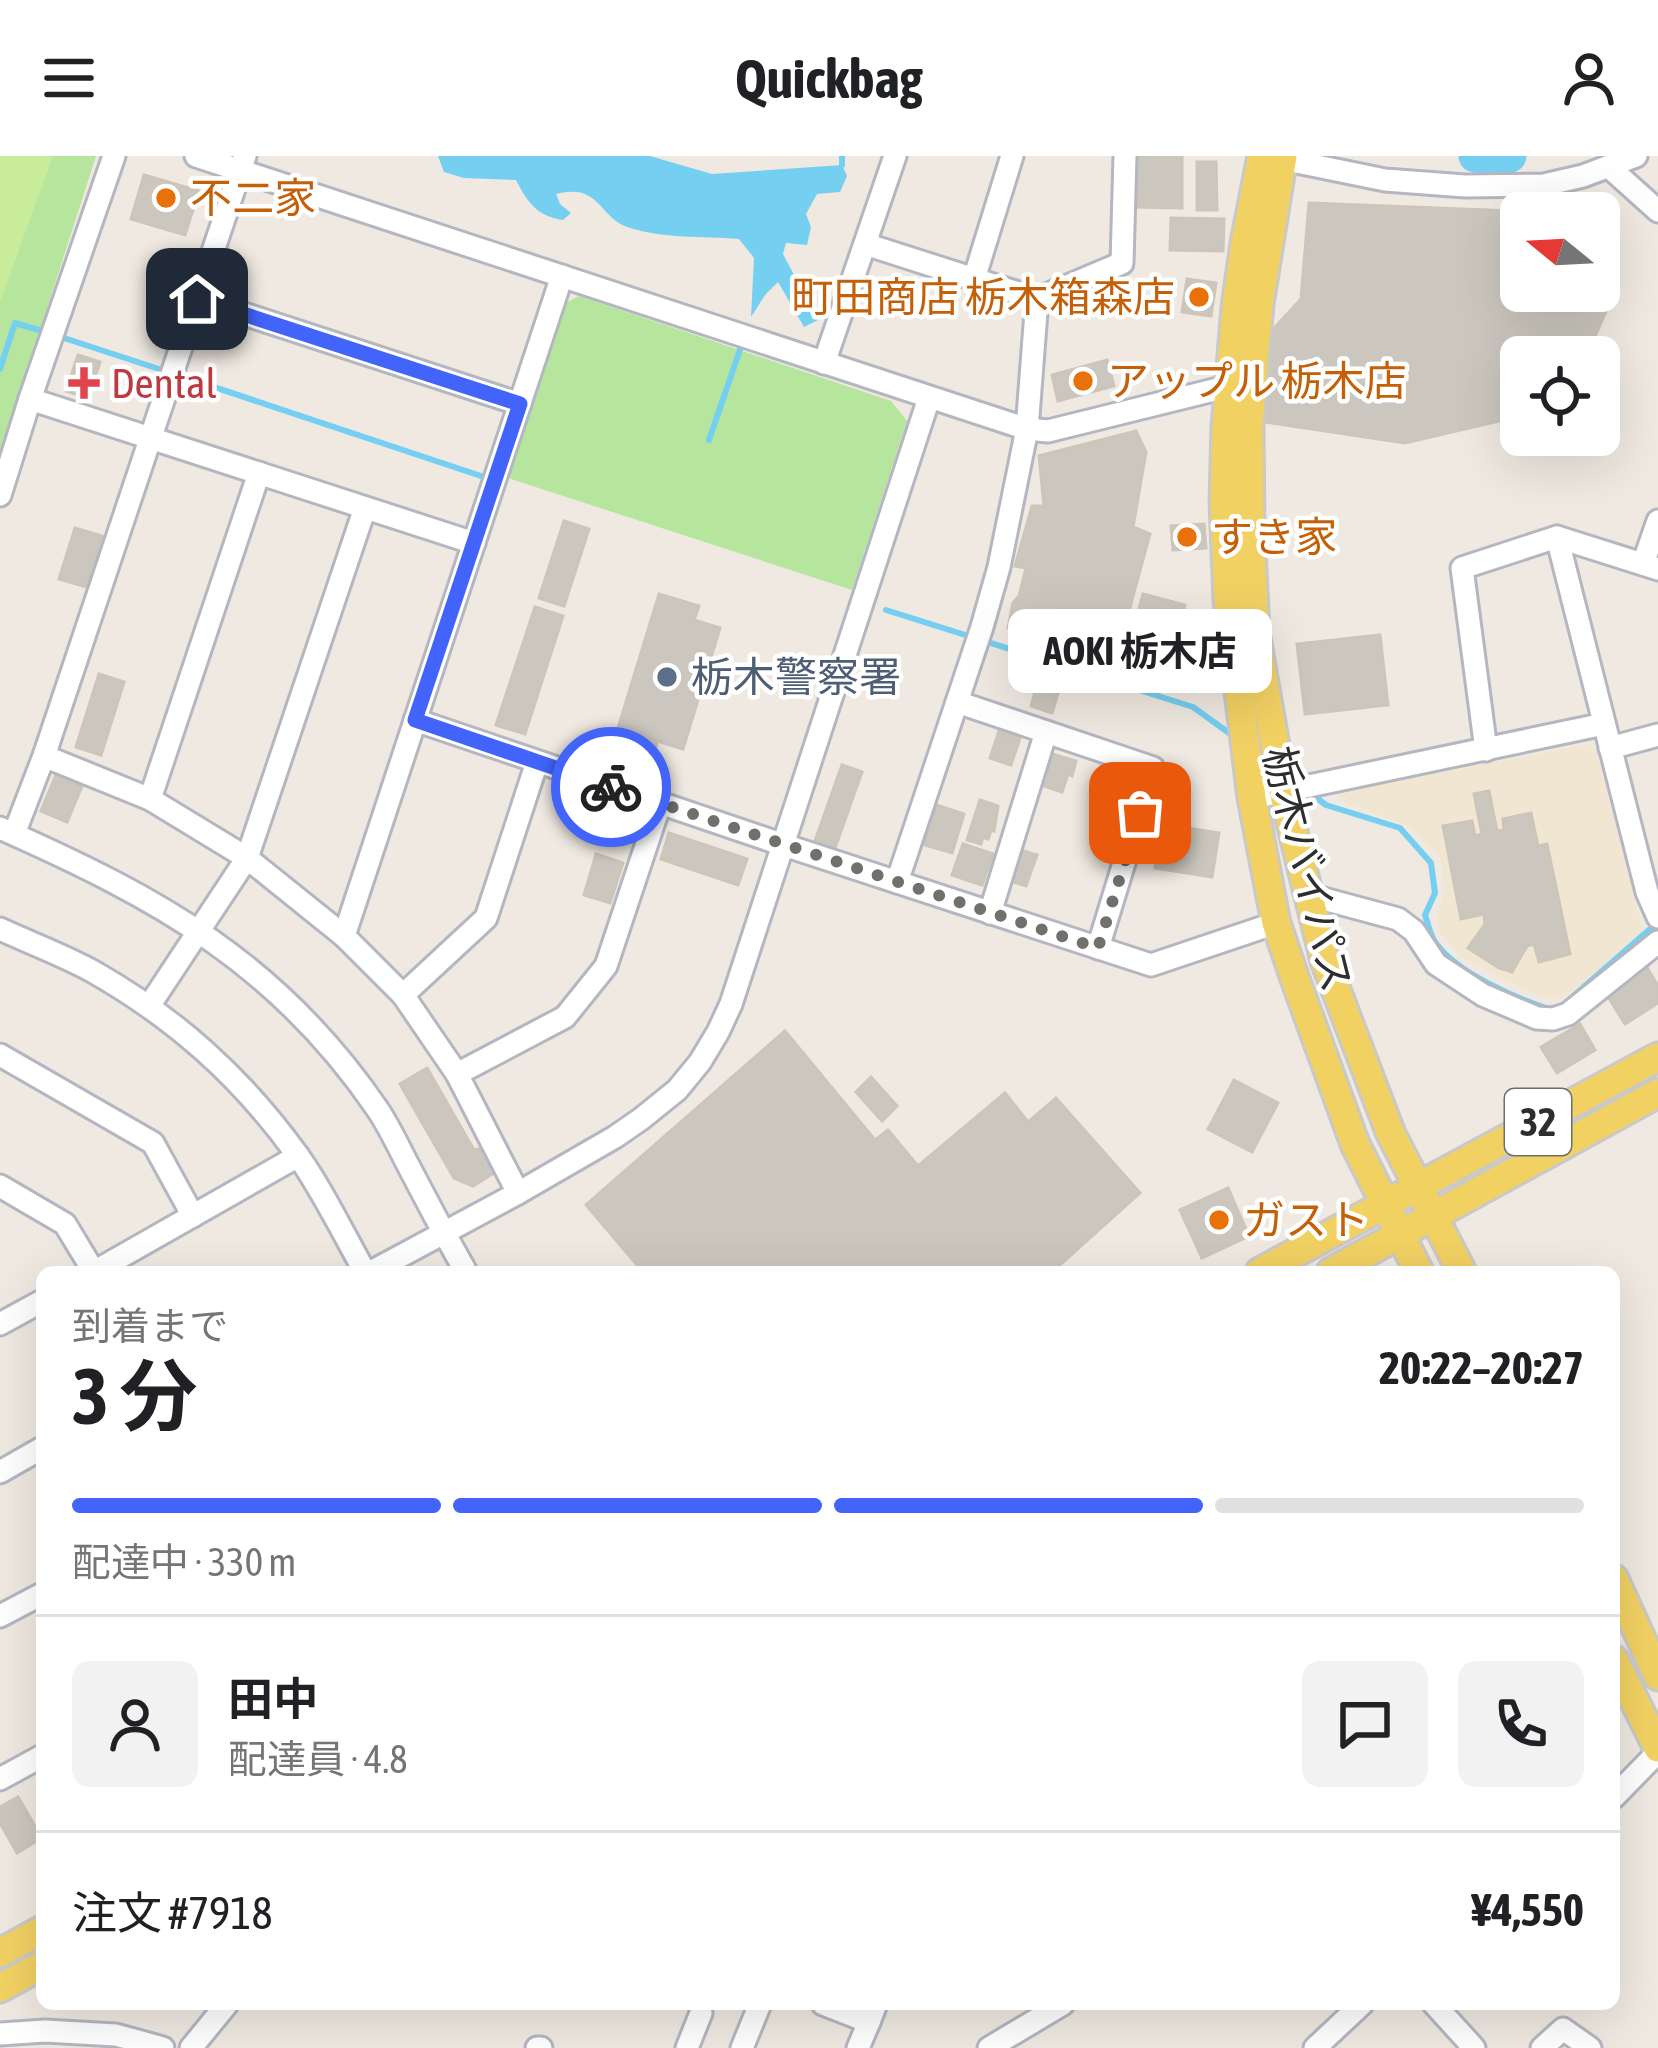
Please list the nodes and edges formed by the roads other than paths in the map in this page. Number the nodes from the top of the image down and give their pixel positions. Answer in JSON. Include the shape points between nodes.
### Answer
{"nodes":[{"id":1,"x":115,"y":156,"type":"edge"},
{"id":2,"x":196,"y":156,"type":"edge"},
{"id":3,"x":895,"y":156,"type":"edge"},
{"id":4,"x":1012,"y":156,"type":"edge"},
{"id":5,"x":1125,"y":156,"type":"edge"},
{"id":6,"x":1636,"y":156,"type":"edge"},
{"id":7,"x":1266,"y":158,"type":"edge"},
{"id":8,"x":242,"y":163,"type":"edge"},
{"id":9,"x":1610,"y":167,"type":"junction"},
{"id":10,"x":1658,"y":212,"type":"edge"},
{"id":11,"x":865,"y":244,"type":"junction"},
{"id":12,"x":562,"y":276,"type":"junction"},
{"id":13,"x":974,"y":279,"type":"junction"},
{"id":14,"x":1037,"y":298,"type":"junction"},
{"id":15,"x":197,"y":299,"type":"junction"},
{"id":16,"x":824,"y":363,"type":"junction"},
{"id":17,"x":1230,"y":386,"type":"junction"},
{"id":18,"x":929,"y":398,"type":"junction"},
{"id":19,"x":30,"y":399,"type":"junction"},
{"id":20,"x":520,"y":404,"type":"junction"},
{"id":21,"x":1027,"y":429,"type":"junction"},
{"id":22,"x":151,"y":439,"type":"junction"},
{"id":23,"x":259,"y":472,"type":"junction"},
{"id":24,"x":0,"y":496,"type":"edge"},
{"id":25,"x":365,"y":508,"type":"junction"},
{"id":26,"x":1658,"y":521,"type":"edge"},
{"id":27,"x":1557,"y":537,"type":"junction"},
{"id":28,"x":474,"y":543,"type":"junction"},
{"id":29,"x":1651,"y":567,"type":"edge"},
{"id":30,"x":957,"y":702,"type":"junction"},
{"id":31,"x":415,"y":720,"type":"junction"},
{"id":32,"x":1604,"y":724,"type":"junction"},
{"id":33,"x":1046,"y":732,"type":"junction"},
{"id":34,"x":1658,"y":735,"type":"edge"},
{"id":35,"x":1610,"y":748,"type":"junction"},
{"id":36,"x":1486,"y":750,"type":"junction"},
{"id":37,"x":44,"y":756,"type":"junction"},
{"id":38,"x":537,"y":762,"type":"junction"},
{"id":39,"x":1283,"y":791,"type":"junction"},
{"id":40,"x":1252,"y":798,"type":"junction"},
{"id":41,"x":151,"y":799,"type":"junction"},
{"id":42,"x":660,"y":804,"type":"junction"},
{"id":43,"x":7,"y":831,"type":"edge"},
{"id":44,"x":784,"y":845,"type":"junction"},
{"id":45,"x":247,"y":858,"type":"junction"},
{"id":46,"x":897,"y":883,"type":"junction"},
{"id":47,"x":1309,"y":895,"type":"junction"},
{"id":48,"x":989,"y":913,"type":"junction"},
{"id":49,"x":1658,"y":917,"type":"edge"},
{"id":50,"x":1276,"y":922,"type":"junction"},
{"id":51,"x":0,"y":929,"type":"edge"},
{"id":52,"x":199,"y":931,"type":"junction"},
{"id":53,"x":344,"y":936,"type":"junction"},
{"id":54,"x":1658,"y":942,"type":"edge"},
{"id":55,"x":1098,"y":948,"type":"junction"},
{"id":56,"x":403,"y":995,"type":"junction"},
{"id":57,"x":149,"y":1006,"type":"junction"},
{"id":58,"x":0,"y":1055,"type":"edge"},
{"id":59,"x":1658,"y":1057,"type":"edge"},
{"id":60,"x":457,"y":1074,"type":"junction"},
{"id":61,"x":1658,"y":1093,"type":"edge"},
{"id":62,"x":298,"y":1156,"type":"junction"},
{"id":63,"x":0,"y":1186,"type":"edge"},
{"id":64,"x":1418,"y":1186,"type":"junction"},
{"id":65,"x":518,"y":1193,"type":"junction"},
{"id":66,"x":1385,"y":1204,"type":"junction"},
{"id":67,"x":193,"y":1216,"type":"junction"},
{"id":68,"x":1433,"y":1216,"type":"junction"},
{"id":69,"x":444,"y":1233,"type":"junction"},
{"id":70,"x":1400,"y":1234,"type":"junction"},
{"id":71,"x":90,"y":1266,"type":"edge"},
{"id":72,"x":105,"y":1266,"type":"edge"},
{"id":73,"x":364,"y":1266,"type":"edge"},
{"id":74,"x":380,"y":1266,"type":"edge"},
{"id":75,"x":463,"y":1266,"type":"edge"},
{"id":76,"x":1271,"y":1266,"type":"edge"},
{"id":77,"x":1342,"y":1266,"type":"edge"},
{"id":78,"x":1416,"y":1266,"type":"edge"},
{"id":79,"x":1459,"y":1266,"type":"edge"},
{"id":80,"x":36,"y":1304,"type":"edge"},
{"id":81,"x":0,"y":1324,"type":"edge"},
{"id":82,"x":36,"y":1451,"type":"edge"},
{"id":83,"x":0,"y":1472,"type":"edge"},
{"id":84,"x":1620,"y":1591,"type":"edge"},
{"id":85,"x":36,"y":1597,"type":"edge"},
{"id":86,"x":0,"y":1616,"type":"edge"},
{"id":87,"x":1656,"y":1664,"type":"edge"},
{"id":88,"x":1620,"y":1671,"type":"edge"},
{"id":89,"x":1620,"y":1679,"type":"edge"},
{"id":90,"x":1658,"y":1750,"type":"edge"},
{"id":91,"x":36,"y":1759,"type":"edge"},
{"id":92,"x":0,"y":1778,"type":"edge"},
{"id":93,"x":1620,"y":1791,"type":"edge"},
{"id":94,"x":36,"y":1933,"type":"edge"},
{"id":95,"x":0,"y":1953,"type":"edge"},
{"id":96,"x":36,"y":1968,"type":"edge"},
{"id":97,"x":0,"y":1988,"type":"edge"},
{"id":98,"x":222,"y":2010,"type":"edge"},
{"id":99,"x":758,"y":2010,"type":"edge"},
{"id":100,"x":1053,"y":2010,"type":"edge"},
{"id":101,"x":1356,"y":2010,"type":"edge"},
{"id":102,"x":1439,"y":2010,"type":"edge"},
{"id":103,"x":701,"y":2013,"type":"dead end"},
{"id":104,"x":873,"y":2013,"type":"edge"},
{"id":105,"x":0,"y":2034,"type":"edge"},
{"id":106,"x":163,"y":2048,"type":"edge"},
{"id":107,"x":191,"y":2048,"type":"edge"},
{"id":108,"x":687,"y":2048,"type":"edge"},
{"id":109,"x":742,"y":2048,"type":"edge"},
{"id":110,"x":858,"y":2048,"type":"edge"},
{"id":111,"x":989,"y":2048,"type":"edge"},
{"id":112,"x":1315,"y":2048,"type":"edge"},
{"id":113,"x":1474,"y":2048,"type":"edge"},
{"id":114,"x":1542,"y":2048,"type":"edge"},
{"id":115,"x":1590,"y":2048,"type":"edge"}],
"edges":[{"from":1,"to":19,"type":"street"},
{"from":2,"to":8,"type":"street"},
{"from":3,"to":11,"type":"street"},
{"from":4,"to":13,"type":"street"},
{"from":5,"to":14,"type":"street","via":[[1121,263]]},
{"from":6,"to":9,"type":"street"},
{"from":7,"to":9,"type":"street","via":[[1465,186],[1544,184]]},
{"from":7,"to":17,"type":"main road","name":"栃木バイパス","via":[[1236,307]]},
{"from":7,"to":39,"type":"main road","name":"栃木バイパス","via":[[1250,528],[1255,632]]},
{"from":8,"to":12,"type":"street"},
{"from":8,"to":15,"type":"street"},
{"from":9,"to":10,"type":"street"},
{"from":11,"to":13,"type":"street"},
{"from":11,"to":16,"type":"street"},
{"from":12,"to":16,"type":"street"},
{"from":12,"to":20,"type":"street"},
{"from":13,"to":14,"type":"street"},
{"from":14,"to":21,"type":"street"},
{"from":15,"to":20,"type":"street"},
{"from":15,"to":22,"type":"street"},
{"from":16,"to":18,"type":"street"},
{"from":17,"to":21,"type":"street","via":[[1048,431]]},
{"from":17,"to":40,"type":"main road","name":"栃木バイパス","via":[[1228,601]]},
{"from":18,"to":21,"type":"street"},
{"from":18,"to":44,"type":"street"},
{"from":19,"to":22,"type":"street"},
{"from":19,"to":24,"type":"street"},
{"from":20,"to":28,"type":"street"},
{"from":21,"to":30,"type":"street","via":[[999,566]]},
{"from":22,"to":23,"type":"street"},
{"from":22,"to":37,"type":"street"},
{"from":23,"to":25,"type":"street"},
{"from":23,"to":41,"type":"street"},
{"from":25,"to":28,"type":"street"},
{"from":25,"to":45,"type":"street"},
{"from":26,"to":29,"type":"street"},
{"from":27,"to":29,"type":"street"},
{"from":27,"to":32,"type":"street"},
{"from":27,"to":36,"type":"street","via":[[1462,568]]},
{"from":28,"to":31,"type":"street"},
{"from":30,"to":33,"type":"street"},
{"from":30,"to":46,"type":"street"},
{"from":31,"to":38,"type":"street"},
{"from":31,"to":53,"type":"street"},
{"from":32,"to":35,"type":"street"},
{"from":32,"to":36,"type":"street"},
{"from":33,"to":48,"type":"street"},
{"from":33,"to":55,"type":"street","via":[[1154,768]]},
{"from":34,"to":35,"type":"street"},
{"from":35,"to":49,"type":"street"},
{"from":36,"to":39,"type":"street"},
{"from":37,"to":41,"type":"street"},
{"from":37,"to":43,"type":"street"},
{"from":38,"to":42,"type":"street"},
{"from":38,"to":56,"type":"street","via":[[486,918]]},
{"from":39,"to":40,"type":"street"},
{"from":39,"to":47,"type":"main road","name":"栃木バイパス"},
{"from":40,"to":50,"type":"main road","name":"栃木バイパス"},
{"from":41,"to":45,"type":"street"},
{"from":42,"to":44,"type":"street"},
{"from":42,"to":60,"type":"street","via":[[606,966],[565,1017]]},
{"from":43,"to":52,"type":"street"},
{"from":44,"to":46,"type":"street"},
{"from":44,"to":65,"type":"street","via":[[730,1004],[700,1062],[641,1119]]},
{"from":45,"to":52,"type":"street"},
{"from":45,"to":53,"type":"street"},
{"from":46,"to":48,"type":"street"},
{"from":47,"to":54,"type":"street","via":[[1399,919],[1436,964],[1537,1018],[1568,1014]]},
{"from":47,"to":64,"type":"main road","name":"栃木バイパス","via":[[1325,962]]},
{"from":48,"to":55,"type":"street"},
{"from":50,"to":55,"type":"street","via":[[1150,965]]},
{"from":50,"to":66,"type":"main road","name":"栃木バイパス","via":[[1355,1144]]},
{"from":51,"to":57,"type":"street"},
{"from":52,"to":57,"type":"street"},
{"from":52,"to":69,"type":"street","via":[[249,966],[341,1059]]},
{"from":53,"to":56,"type":"street"},
{"from":56,"to":60,"type":"street"},
{"from":57,"to":62,"type":"street","via":[[247,1091]]},
{"from":58,"to":67,"type":"street","via":[[153,1143]]},
{"from":59,"to":64,"type":"main road","number":"32"},
{"from":60,"to":65,"type":"street"},
{"from":61,"to":68,"type":"main road","number":"32"},
{"from":62,"to":67,"type":"street"},
{"from":62,"to":73,"type":"street"},
{"from":63,"to":71,"type":"street","via":[[65,1224]]},
{"from":64,"to":66,"type":"main road","number":"32"},
{"from":64,"to":68,"type":"main road","name":"栃木バイパス"},
{"from":65,"to":69,"type":"street"},
{"from":66,"to":70,"type":"main road","name":"栃木バイパス"},
{"from":66,"to":76,"type":"main road","number":"32"},
{"from":67,"to":72,"type":"street"},
{"from":68,"to":70,"type":"main road","number":"32"},
{"from":68,"to":79,"type":"main road","name":"栃木バイパス"},
{"from":69,"to":74,"type":"street"},
{"from":69,"to":75,"type":"street"},
{"from":70,"to":77,"type":"main road","number":"32"},
{"from":70,"to":78,"type":"main road","name":"栃木バイパス"},
{"from":80,"to":81,"type":"street"},
{"from":82,"to":83,"type":"street"},
{"from":84,"to":87,"type":"main road"},
{"from":85,"to":86,"type":"street"},
{"from":87,"to":88,"type":"street"},
{"from":89,"to":90,"type":"main road"},
{"from":90,"to":93,"type":"street"},
{"from":91,"to":92,"type":"street"},
{"from":94,"to":95,"type":"main road"},
{"from":96,"to":97,"type":"main road"},
{"from":98,"to":107,"type":"street"},
{"from":99,"to":109,"type":"street"},
{"from":100,"to":111,"type":"street"},
{"from":101,"to":112,"type":"street"},
{"from":102,"to":113,"type":"street"},
{"from":103,"to":108,"type":"street"},
{"from":104,"to":110,"type":"street"},
{"from":105,"to":106,"type":"street","via":[[116,2035]]},
{"from":114,"to":115,"type":"street","via":[[1563,2029]]}]}
